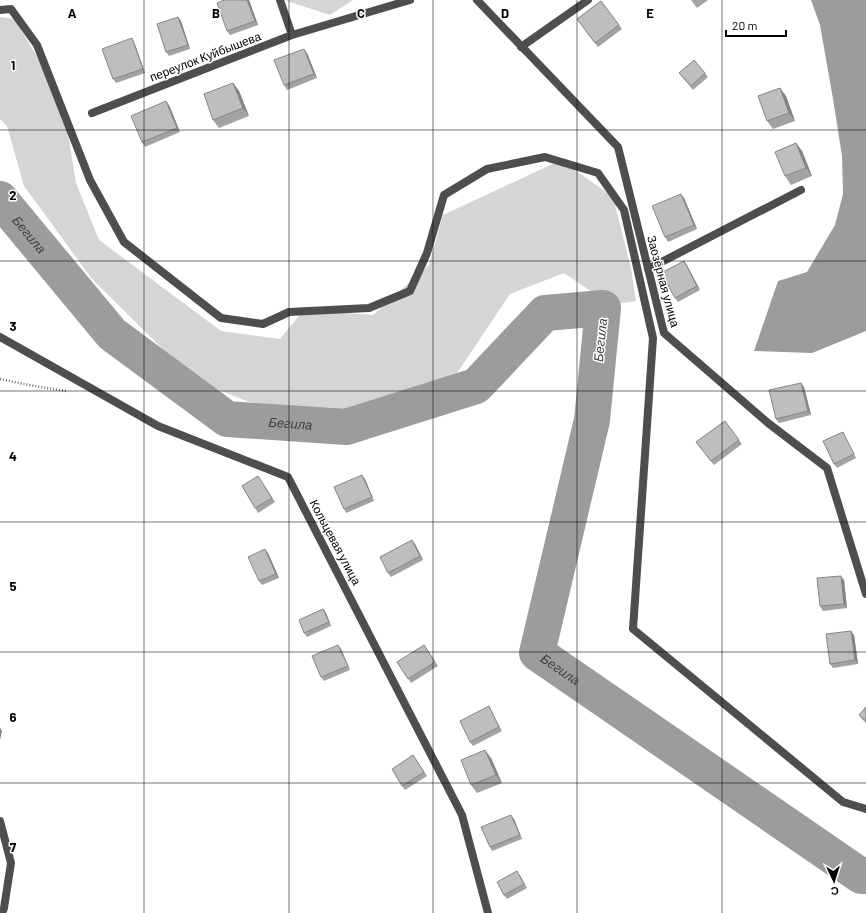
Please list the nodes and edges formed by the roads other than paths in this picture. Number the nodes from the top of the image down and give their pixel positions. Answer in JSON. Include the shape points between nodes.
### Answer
{"nodes":[{"id":1,"x":280,"y":0,"type":"edge"},
{"id":2,"x":410,"y":0,"type":"edge"},
{"id":3,"x":477,"y":0,"type":"edge"},
{"id":4,"x":588,"y":0,"type":"edge"},
{"id":5,"x":0,"y":10,"type":"edge"},
{"id":6,"x":292,"y":35,"type":"junction"},
{"id":7,"x":521,"y":47,"type":"junction"},
{"id":8,"x":92,"y":113,"type":"dead end"},
{"id":9,"x":801,"y":190,"type":"dead end"},
{"id":10,"x":648,"y":269,"type":"junction"},
{"id":11,"x":0,"y":337,"type":"edge"},
{"id":12,"x":866,"y":594,"type":"edge"},
{"id":13,"x":866,"y":809,"type":"edge"},
{"id":14,"x":0,"y":821,"type":"edge"},
{"id":15,"x":2,"y":913,"type":"edge"},
{"id":16,"x":488,"y":913,"type":"edge"}],
"edges":[{"from":1,"to":6,"type":"street"},
{"from":2,"to":6,"type":"street"},
{"from":3,"to":7,"type":"street","name":"Заозёрная улица"},
{"from":4,"to":7,"type":"street"},
{"from":5,"to":13,"type":"street","via":[[11,9],[37,45],[90,180],[124,242],[221,318],[263,324],[289,312],[369,308],[410,291],[427,253],[444,195],[487,169],[545,157],[598,173],[624,210],[653,338],[633,628],[843,802]]},
{"from":6,"to":8,"type":"street","name":"переулок Куйбышева"},
{"from":7,"to":10,"type":"street","name":"Заозёрная улица","via":[[618,148]]},
{"from":9,"to":10,"type":"street"},
{"from":10,"to":12,"type":"street","name":"Заозёрная улица","via":[[664,333],[768,423],[827,468]]},
{"from":11,"to":16,"type":"street","name":"Кольцевая улица","via":[[158,426],[288,477],[462,815]]},
{"from":14,"to":15,"type":"street","via":[[11,863]]}]}
